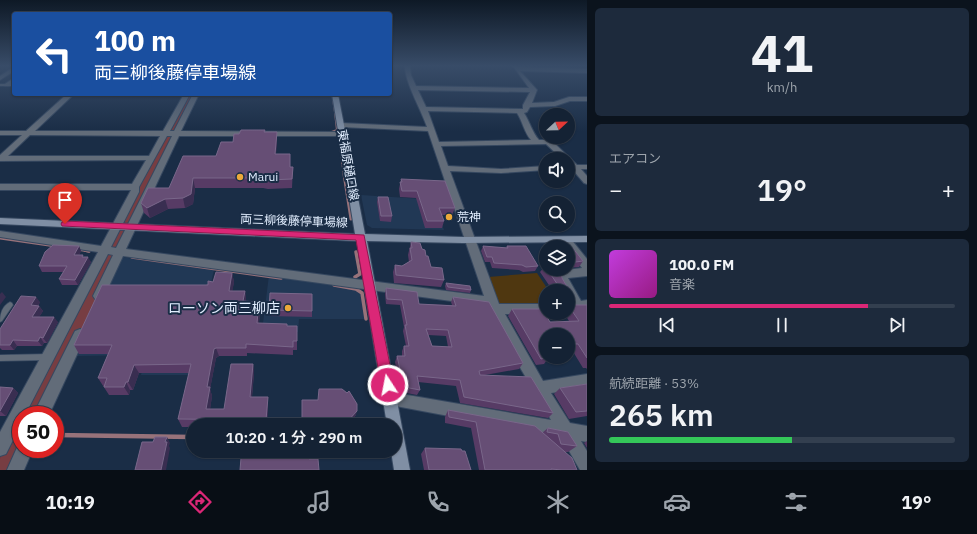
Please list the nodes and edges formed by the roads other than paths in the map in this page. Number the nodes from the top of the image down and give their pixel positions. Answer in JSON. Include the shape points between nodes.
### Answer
{"nodes":[{"id":1,"x":414,"y":88,"type":"joint"},
{"id":2,"x":534,"y":90,"type":"joint"},
{"id":3,"x":68,"y":96,"type":"edge"},
{"id":4,"x":186,"y":96,"type":"edge"},
{"id":5,"x":195,"y":96,"type":"edge"},
{"id":6,"x":335,"y":96,"type":"edge"},
{"id":7,"x":587,"y":99,"type":"edge"},
{"id":8,"x":526,"y":105,"type":"junction"},
{"id":9,"x":424,"y":109,"type":"junction"},
{"id":10,"x":519,"y":111,"type":"junction"},
{"id":11,"x":341,"y":129,"type":"junction"},
{"id":12,"x":430,"y":129,"type":"junction"},
{"id":13,"x":0,"y":133,"type":"edge"},
{"id":14,"x":28,"y":133,"type":"junction"},
{"id":15,"x":165,"y":134,"type":"junction"},
{"id":16,"x":176,"y":134,"type":"junction"},
{"id":17,"x":538,"y":143,"type":"junction"},
{"id":18,"x":436,"y":144,"type":"junction"},
{"id":19,"x":559,"y":152,"type":"edge"},
{"id":20,"x":150,"y":158,"type":"junction"},
{"id":21,"x":0,"y":159,"type":"edge"},
{"id":22,"x":587,"y":166,"type":"edge"},
{"id":23,"x":575,"y":167,"type":"edge"},
{"id":24,"x":444,"y":168,"type":"junction"},
{"id":25,"x":539,"y":168,"type":"edge"},
{"id":26,"x":575,"y":170,"type":"edge"},
{"id":27,"x":587,"y":181,"type":"edge"},
{"id":28,"x":0,"y":187,"type":"edge"},
{"id":29,"x":135,"y":187,"type":"junction"},
{"id":30,"x":0,"y":221,"type":"edge"},
{"id":31,"x":124,"y":226,"type":"junction"},
{"id":32,"x":0,"y":234,"type":"edge"},
{"id":33,"x":360,"y":237,"type":"junction"},
{"id":34,"x":587,"y":239,"type":"edge"},
{"id":35,"x":471,"y":240,"type":"junction"},
{"id":36,"x":539,"y":240,"type":"edge"},
{"id":37,"x":566,"y":240,"type":"edge"},
{"id":38,"x":113,"y":251,"type":"junction"},
{"id":39,"x":575,"y":252,"type":"edge"},
{"id":40,"x":587,"y":267,"type":"edge"},
{"id":41,"x":587,"y":272,"type":"edge"},
{"id":42,"x":369,"y":284,"type":"junction"},
{"id":43,"x":10,"y":305,"type":"dead end"},
{"id":44,"x":494,"y":305,"type":"junction"},
{"id":45,"x":578,"y":306,"type":"edge"},
{"id":46,"x":539,"y":308,"type":"edge"},
{"id":47,"x":92,"y":309,"type":"edge"},
{"id":48,"x":0,"y":319,"type":"edge"},
{"id":49,"x":85,"y":324,"type":"edge"},
{"id":50,"x":48,"y":357,"type":"junction"},
{"id":51,"x":0,"y":358,"type":"edge"},
{"id":52,"x":587,"y":381,"type":"edge"},
{"id":53,"x":540,"y":388,"type":"junction"},
{"id":54,"x":390,"y":399,"type":"junction"},
{"id":55,"x":45,"y":406,"type":"edge"},
{"id":56,"x":394,"y":418,"type":"edge"},
{"id":57,"x":566,"y":431,"type":"junction"},
{"id":58,"x":587,"y":434,"type":"edge"},
{"id":59,"x":1,"y":444,"type":"edge"},
{"id":60,"x":21,"y":458,"type":"edge"},
{"id":61,"x":400,"y":458,"type":"edge"},
{"id":62,"x":587,"y":466,"type":"edge"},
{"id":63,"x":15,"y":470,"type":"edge"},
{"id":64,"x":402,"y":470,"type":"edge"}],
"edges":[{"from":1,"to":2,"type":"street"},
{"from":1,"to":9,"type":"street"},
{"from":2,"to":8,"type":"street"},
{"from":3,"to":14,"type":"street"},
{"from":4,"to":15,"type":"street"},
{"from":5,"to":16,"type":"street"},
{"from":6,"to":11,"type":"main road","name":"東福原樋口線"},
{"from":7,"to":8,"type":"street"},
{"from":8,"to":10,"type":"street","via":[[525,111]]},
{"from":9,"to":10,"type":"street"},
{"from":9,"to":12,"type":"street"},
{"from":10,"to":17,"type":"street","via":[[530,134]]},
{"from":11,"to":12,"type":"street"},
{"from":11,"to":16,"type":"street"},
{"from":11,"to":33,"type":"main road","name":"東福原樋口線"},
{"from":12,"to":18,"type":"street"},
{"from":13,"to":14,"type":"street"},
{"from":14,"to":15,"type":"street"},
{"from":14,"to":21,"type":"street"},
{"from":15,"to":16,"type":"street"},
{"from":15,"to":20,"type":"street"},
{"from":16,"to":31,"type":"street"},
{"from":17,"to":18,"type":"street"},
{"from":17,"to":19,"type":"street","via":[[548,142]]},
{"from":18,"to":24,"type":"street"},
{"from":20,"to":21,"type":"street"},
{"from":20,"to":29,"type":"street"},
{"from":22,"to":23,"type":"street"},
{"from":24,"to":25,"type":"street","via":[[501,171]]},
{"from":24,"to":35,"type":"street"},
{"from":26,"to":27,"type":"street"},
{"from":28,"to":29,"type":"street"},
{"from":29,"to":31,"type":"street"},
{"from":30,"to":31,"type":"main road","name":"両三柳後藤停車場線"},
{"from":31,"to":33,"type":"main road","name":"両三柳後藤停車場線"},
{"from":31,"to":38,"type":"street"},
{"from":31,"to":38,"type":"street"},
{"from":32,"to":38,"type":"street"},
{"from":33,"to":35,"type":"main road","name":"両三柳後藤停車場線"},
{"from":33,"to":42,"type":"main road","name":"東福原樋口線"},
{"from":34,"to":37,"type":"main road","name":"両三柳後藤停車場線"},
{"from":35,"to":36,"type":"main road","name":"両三柳後藤停車場線"},
{"from":35,"to":44,"type":"street"},
{"from":38,"to":42,"type":"street"},
{"from":38,"to":47,"type":"street"},
{"from":38,"to":50,"type":"street"},
{"from":39,"to":40,"type":"street"},
{"from":41,"to":45,"type":"street","via":[[562,274]]},
{"from":42,"to":44,"type":"street"},
{"from":42,"to":54,"type":"main road","name":"東福原樋口線"},
{"from":43,"to":48,"type":"lane"},
{"from":44,"to":46,"type":"street"},
{"from":44,"to":53,"type":"street"},
{"from":49,"to":55,"type":"street"},
{"from":50,"to":51,"type":"lane"},
{"from":50,"to":59,"type":"street"},
{"from":52,"to":53,"type":"street"},
{"from":53,"to":57,"type":"street"},
{"from":54,"to":56,"type":"main road","name":"東福原樋口線"},
{"from":54,"to":57,"type":"street"},
{"from":57,"to":58,"type":"street"},
{"from":57,"to":62,"type":"street"},
{"from":60,"to":63,"type":"street"},
{"from":61,"to":64,"type":"main road","name":"東福原樋口線"}]}
